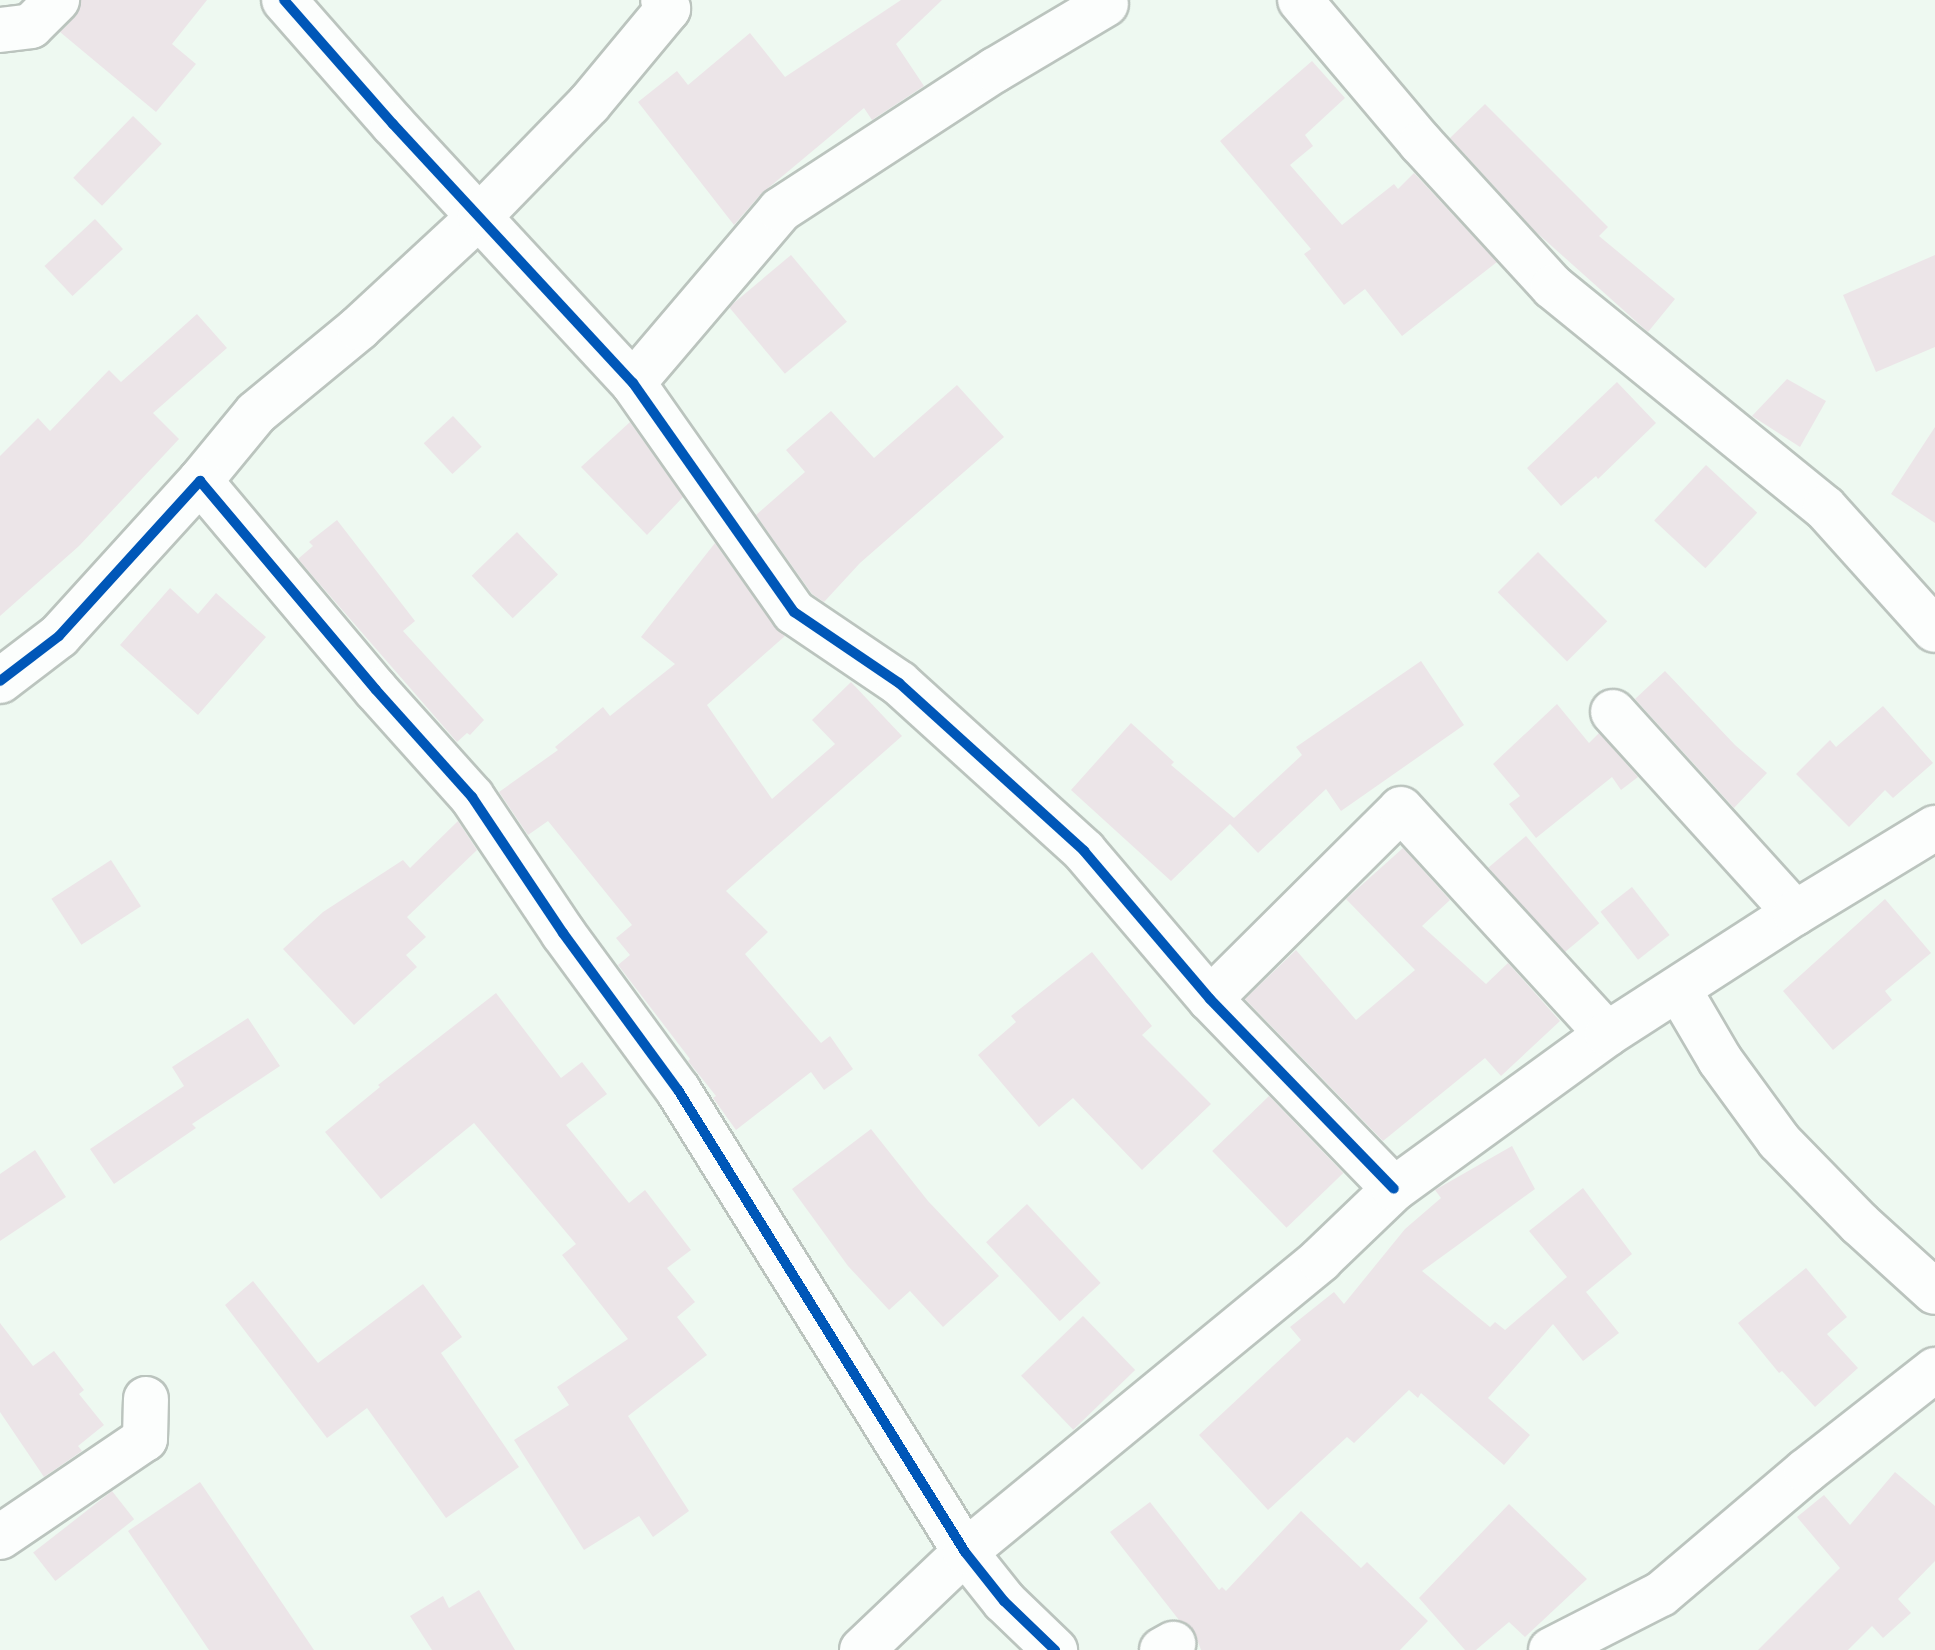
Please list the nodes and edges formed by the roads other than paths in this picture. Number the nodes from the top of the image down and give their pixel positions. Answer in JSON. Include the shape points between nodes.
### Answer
{"nodes":[{"id":1,"x":57,"y":0,"type":"edge"},
{"id":2,"x":284,"y":0,"type":"edge"},
{"id":3,"x":663,"y":0,"type":"edge"},
{"id":4,"x":1300,"y":0,"type":"edge"},
{"id":5,"x":1106,"y":4,"type":"dead end"},
{"id":6,"x":0,"y":30,"type":"edge"},
{"id":7,"x":480,"y":216,"type":"junction"},
{"id":8,"x":633,"y":383,"type":"junction"},
{"id":9,"x":200,"y":481,"type":"junction"},
{"id":10,"x":1935,"y":630,"type":"edge"},
{"id":11,"x":0,"y":681,"type":"edge"},
{"id":12,"x":1613,"y":712,"type":"dead end"},
{"id":13,"x":1935,"y":828,"type":"edge"},
{"id":14,"x":1795,"y":913,"type":"junction"},
{"id":15,"x":1679,"y":990,"type":"junction"},
{"id":16,"x":1210,"y":999,"type":"junction"},
{"id":17,"x":1607,"y":1034,"type":"junction"},
{"id":18,"x":1394,"y":1189,"type":"junction"},
{"id":19,"x":1935,"y":1292,"type":"edge"},
{"id":20,"x":1935,"y":1370,"type":"edge"},
{"id":21,"x":146,"y":1399,"type":"dead end"},
{"id":22,"x":0,"y":1537,"type":"edge"},
{"id":23,"x":965,"y":1552,"type":"junction"},
{"id":24,"x":862,"y":1650,"type":"edge"},
{"id":25,"x":1055,"y":1650,"type":"edge"},
{"id":26,"x":1551,"y":1650,"type":"edge"}],
"edges":[{"from":1,"to":6,"type":"street","via":[[31,26]]},
{"from":2,"to":7,"type":"street"},
{"from":3,"to":7,"type":"street","via":[[668,9],[589,104]]},
{"from":4,"to":10,"type":"street","via":[[1553,287],[1825,508]]},
{"from":5,"to":8,"type":"street","via":[[780,210]]},
{"from":7,"to":8,"type":"street"},
{"from":7,"to":9,"type":"street","via":[[359,328],[256,413]]},
{"from":8,"to":16,"type":"street","via":[[794,612],[899,683],[1084,851]]},
{"from":9,"to":11,"type":"street","via":[[59,636]]},
{"from":9,"to":23,"type":"street","via":[[472,797],[678,1090]]},
{"from":12,"to":14,"type":"street"},
{"from":13,"to":14,"type":"street"},
{"from":14,"to":15,"type":"street"},
{"from":15,"to":17,"type":"street"},
{"from":15,"to":19,"type":"street","via":[[1720,1060],[1779,1141]]},
{"from":16,"to":17,"type":"street","via":[[1401,809]]},
{"from":16,"to":18,"type":"street"},
{"from":17,"to":18,"type":"street"},
{"from":18,"to":23,"type":"street","via":[[1320,1260]]},
{"from":20,"to":26,"type":"street","via":[[1661,1594]]},
{"from":21,"to":22,"type":"street","via":[[145,1439]]},
{"from":23,"to":24,"type":"street"},
{"from":23,"to":25,"type":"street","via":[[1004,1601]]}]}
